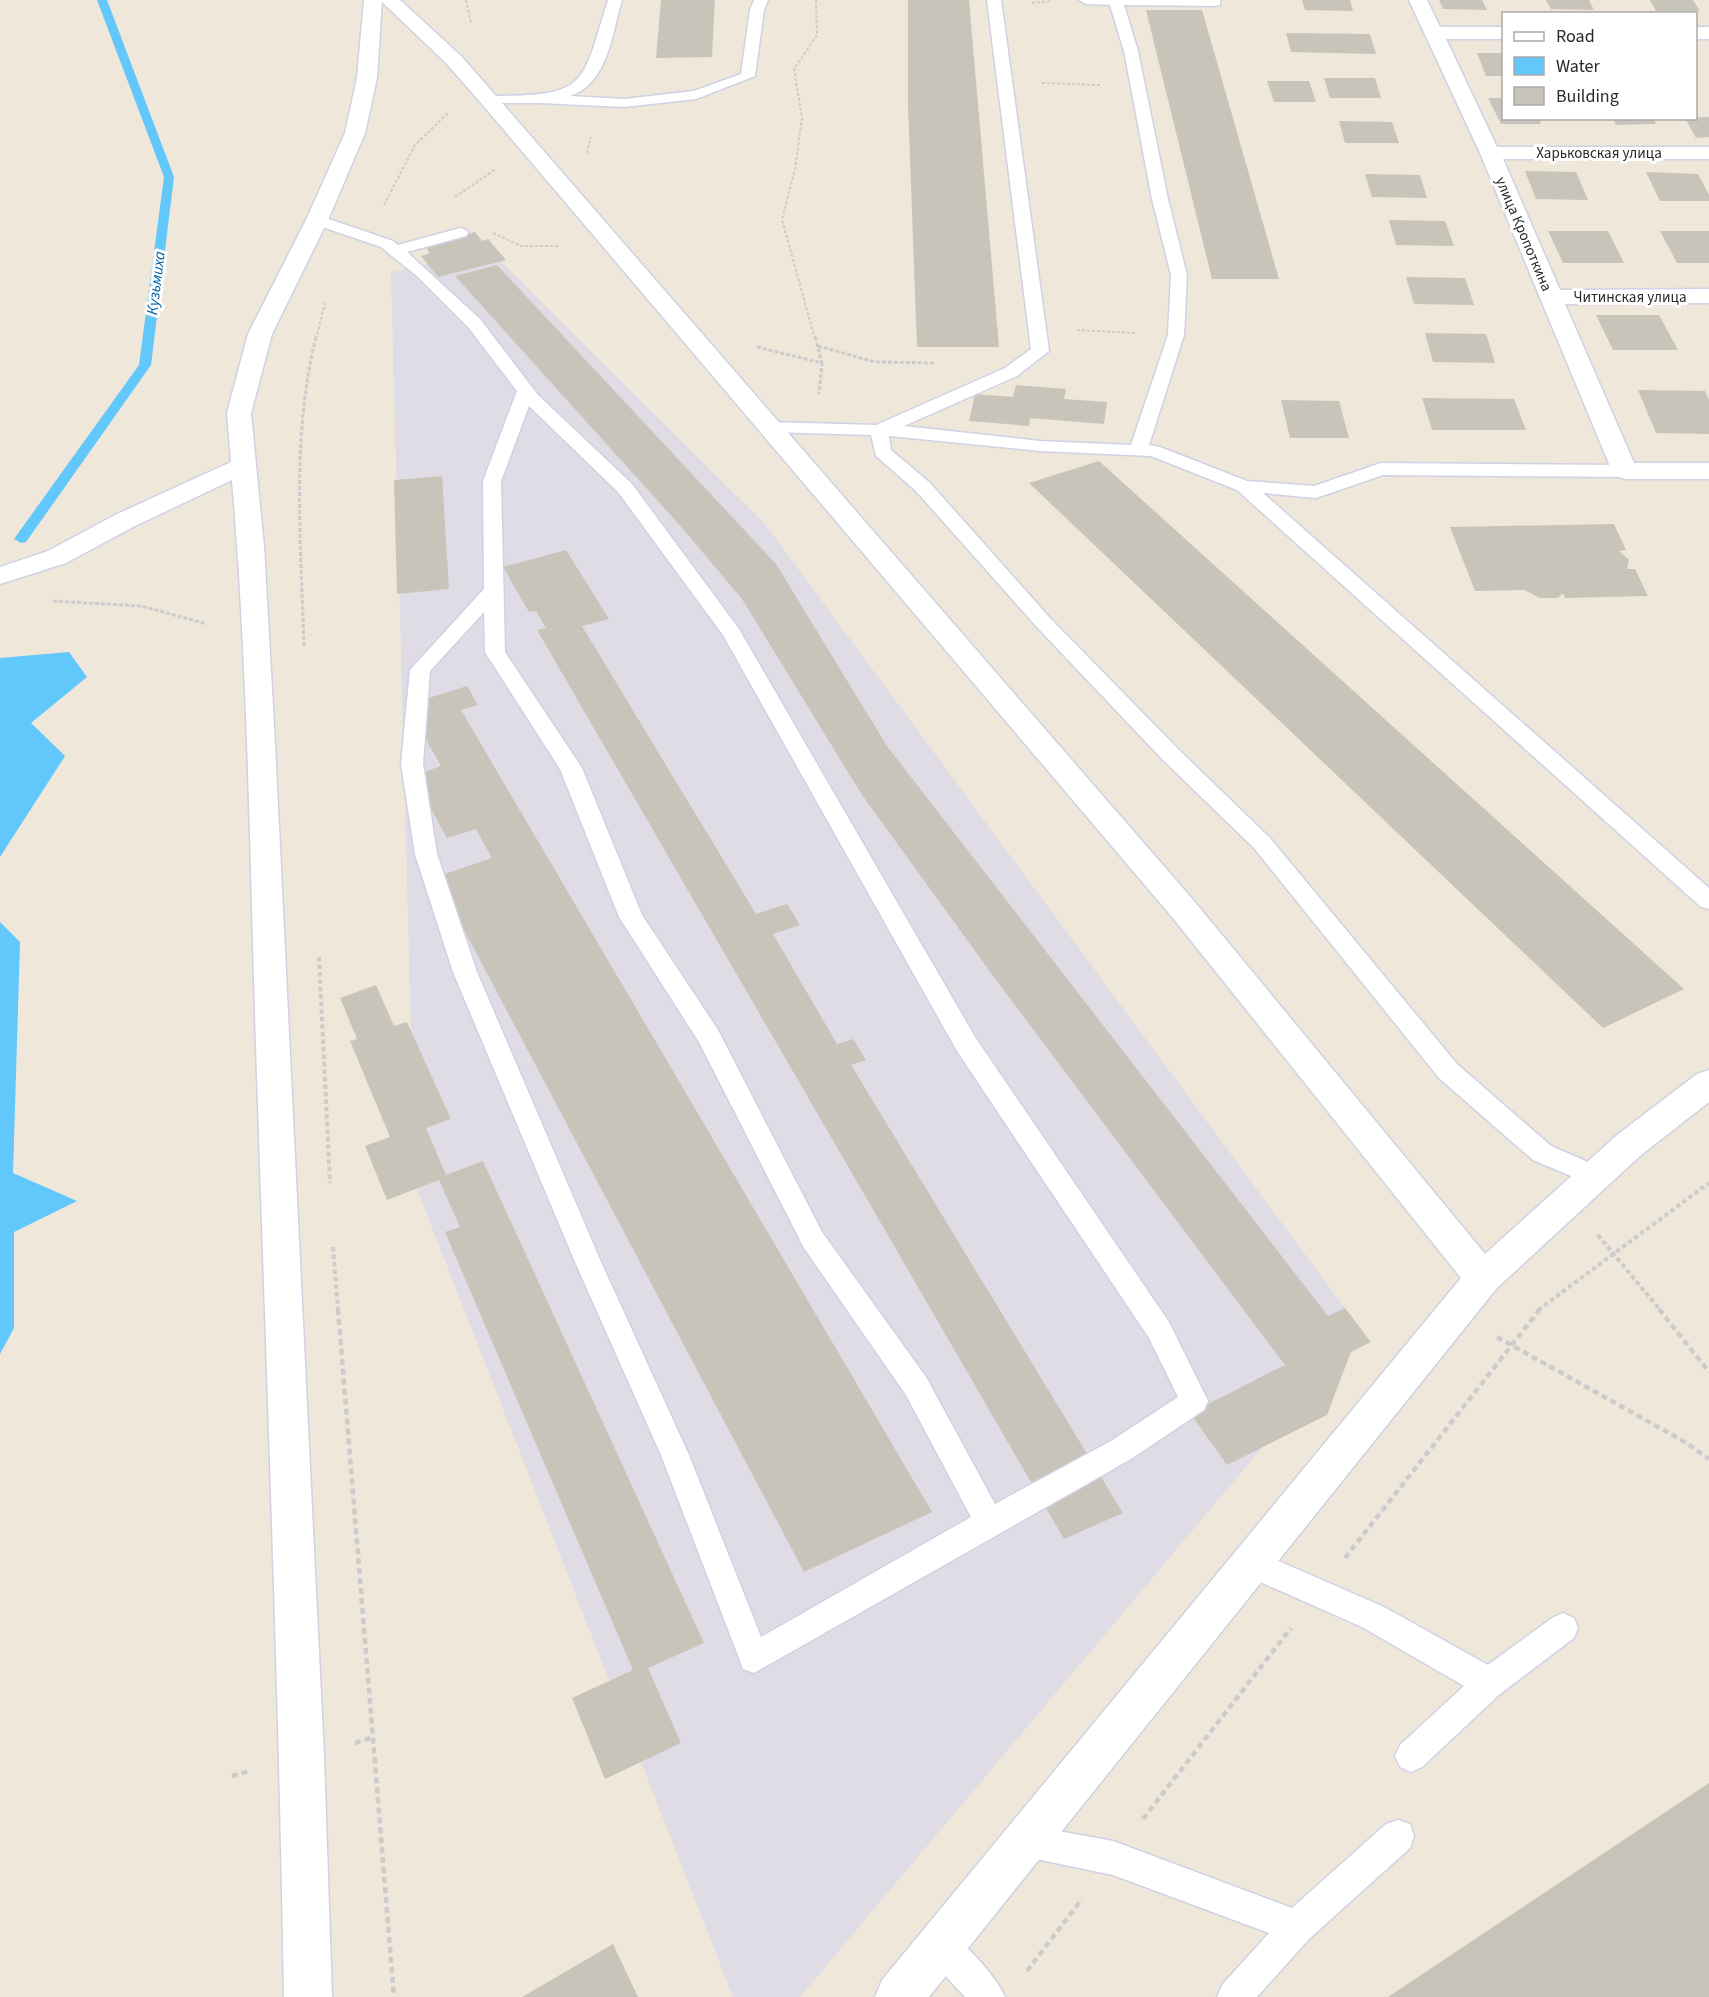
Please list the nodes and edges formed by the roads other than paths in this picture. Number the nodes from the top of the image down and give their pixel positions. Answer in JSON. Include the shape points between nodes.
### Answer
{"nodes":[{"id":1,"x":373,"y":0,"type":"edge"},
{"id":2,"x":389,"y":0,"type":"edge"},
{"id":3,"x":615,"y":0,"type":"edge"},
{"id":4,"x":762,"y":0,"type":"edge"},
{"id":5,"x":994,"y":0,"type":"edge"},
{"id":6,"x":1086,"y":0,"type":"edge"},
{"id":7,"x":1419,"y":0,"type":"edge"},
{"id":8,"x":1116,"y":1,"type":"edge"},
{"id":9,"x":1215,"y":2,"type":"dead end"},
{"id":10,"x":1434,"y":33,"type":"junction"},
{"id":11,"x":1502,"y":33,"type":"edge"},
{"id":12,"x":483,"y":93,"type":"junction"},
{"id":13,"x":543,"y":99,"type":"junction"},
{"id":14,"x":1490,"y":153,"type":"junction"},
{"id":15,"x":1709,"y":153,"type":"edge"},
{"id":16,"x":317,"y":220,"type":"junction"},
{"id":17,"x":460,"y":233,"type":"road end"},
{"id":18,"x":393,"y":251,"type":"junction"},
{"id":19,"x":1709,"y":296,"type":"edge"},
{"id":20,"x":1551,"y":297,"type":"junction"},
{"id":21,"x":526,"y":390,"type":"junction"},
{"id":22,"x":769,"y":427,"type":"junction"},
{"id":23,"x":879,"y":430,"type":"junction"},
{"id":24,"x":1138,"y":451,"type":"junction"},
{"id":25,"x":245,"y":465,"type":"junction"},
{"id":26,"x":1625,"y":471,"type":"junction"},
{"id":27,"x":1709,"y":471,"type":"edge"},
{"id":28,"x":1244,"y":486,"type":"junction"},
{"id":29,"x":0,"y":576,"type":"edge"},
{"id":30,"x":494,"y":590,"type":"junction"},
{"id":31,"x":1709,"y":901,"type":"edge"},
{"id":32,"x":1709,"y":1083,"type":"edge"},
{"id":33,"x":1595,"y":1176,"type":"junction"},
{"id":34,"x":1471,"y":1292,"type":"junction"},
{"id":35,"x":989,"y":1522,"type":"junction"},
{"id":36,"x":1251,"y":1563,"type":"junction"},
{"id":37,"x":1563,"y":1628,"type":"dead end"},
{"id":38,"x":1489,"y":1683,"type":"junction"},
{"id":39,"x":1411,"y":1756,"type":"dead end"},
{"id":40,"x":1398,"y":1836,"type":"dead end"},
{"id":41,"x":1026,"y":1841,"type":"junction"},
{"id":42,"x":1297,"y":1927,"type":"junction"},
{"id":43,"x":940,"y":1945,"type":"junction"},
{"id":44,"x":308,"y":1997,"type":"edge"},
{"id":45,"x":899,"y":1997,"type":"edge"},
{"id":46,"x":988,"y":1997,"type":"edge"},
{"id":47,"x":1234,"y":1997,"type":"edge"}],
"edges":[{"from":1,"to":16,"type":"street","via":[[367,78],[355,133]]},
{"from":2,"to":12,"type":"street","via":[[454,60]]},
{"from":3,"to":13,"type":"lane","via":[[590,78]]},
{"from":4,"to":13,"type":"lane","via":[[757,10],[748,76],[696,95],[624,103]]},
{"from":5,"to":23,"type":"lane","via":[[1040,351],[1011,372]]},
{"from":6,"to":8,"type":"lane"},
{"from":7,"to":10,"type":"street","name":"улица Кропоткина"},
{"from":8,"to":9,"type":"lane"},
{"from":8,"to":24,"type":"lane","via":[[1131,51],[1179,274],[1176,334]]},
{"from":10,"to":11,"type":"street"},
{"from":10,"to":14,"type":"street","name":"улица Кропоткина"},
{"from":12,"to":13,"type":"lane"},
{"from":12,"to":22,"type":"street"},
{"from":14,"to":15,"type":"street","name":"Харьковская улица"},
{"from":14,"to":20,"type":"street","name":"улица Кропоткина"},
{"from":16,"to":18,"type":"lane","via":[[387,244]]},
{"from":16,"to":25,"type":"street","via":[[260,334],[239,413]]},
{"from":17,"to":18,"type":"lane"},
{"from":18,"to":21,"type":"lane","via":[[424,274],[474,323]]},
{"from":19,"to":20,"type":"street","name":"Читинская улица"},
{"from":20,"to":26,"type":"street","name":"улица Кропоткина"},
{"from":21,"to":30,"type":"lane","via":[[492,481]]},
{"from":21,"to":35,"type":"lane","via":[[625,488],[732,633],[966,1044],[1159,1330],[1194,1401],[1121,1450]]},
{"from":22,"to":23,"type":"lane"},
{"from":22,"to":34,"type":"street","via":[[1183,909]]},
{"from":23,"to":24,"type":"lane","via":[[1040,447]]},
{"from":23,"to":33,"type":"lane","via":[[882,452],[922,487],[1042,621],[1262,843],[1448,1071],[1542,1153]]},
{"from":24,"to":28,"type":"lane","via":[[1154,451]]},
{"from":25,"to":29,"type":"street","via":[[57,557]]},
{"from":25,"to":44,"type":"street","via":[[302,1744]]},
{"from":26,"to":27,"type":"street"},
{"from":26,"to":28,"type":"lane","via":[[1381,469],[1316,492]]},
{"from":28,"to":31,"type":"lane"},
{"from":30,"to":35,"type":"lane","via":[[495,652],[571,768],[631,917],[709,1037],[813,1240],[916,1386]]},
{"from":30,"to":35,"type":"lane","via":[[420,670],[412,764],[426,854],[465,972],[583,1251],[675,1455],[754,1658]]},
{"from":32,"to":33,"type":"street"},
{"from":33,"to":34,"type":"street"},
{"from":34,"to":36,"type":"street"},
{"from":36,"to":38,"type":"lane","via":[[1373,1617]]},
{"from":36,"to":41,"type":"street"},
{"from":37,"to":38,"type":"lane"},
{"from":38,"to":39,"type":"lane"},
{"from":40,"to":42,"type":"lane"},
{"from":41,"to":42,"type":"lane","via":[[1113,1858]]},
{"from":41,"to":43,"type":"street"},
{"from":42,"to":47,"type":"lane"},
{"from":43,"to":45,"type":"street"},
{"from":43,"to":46,"type":"lane"}]}
